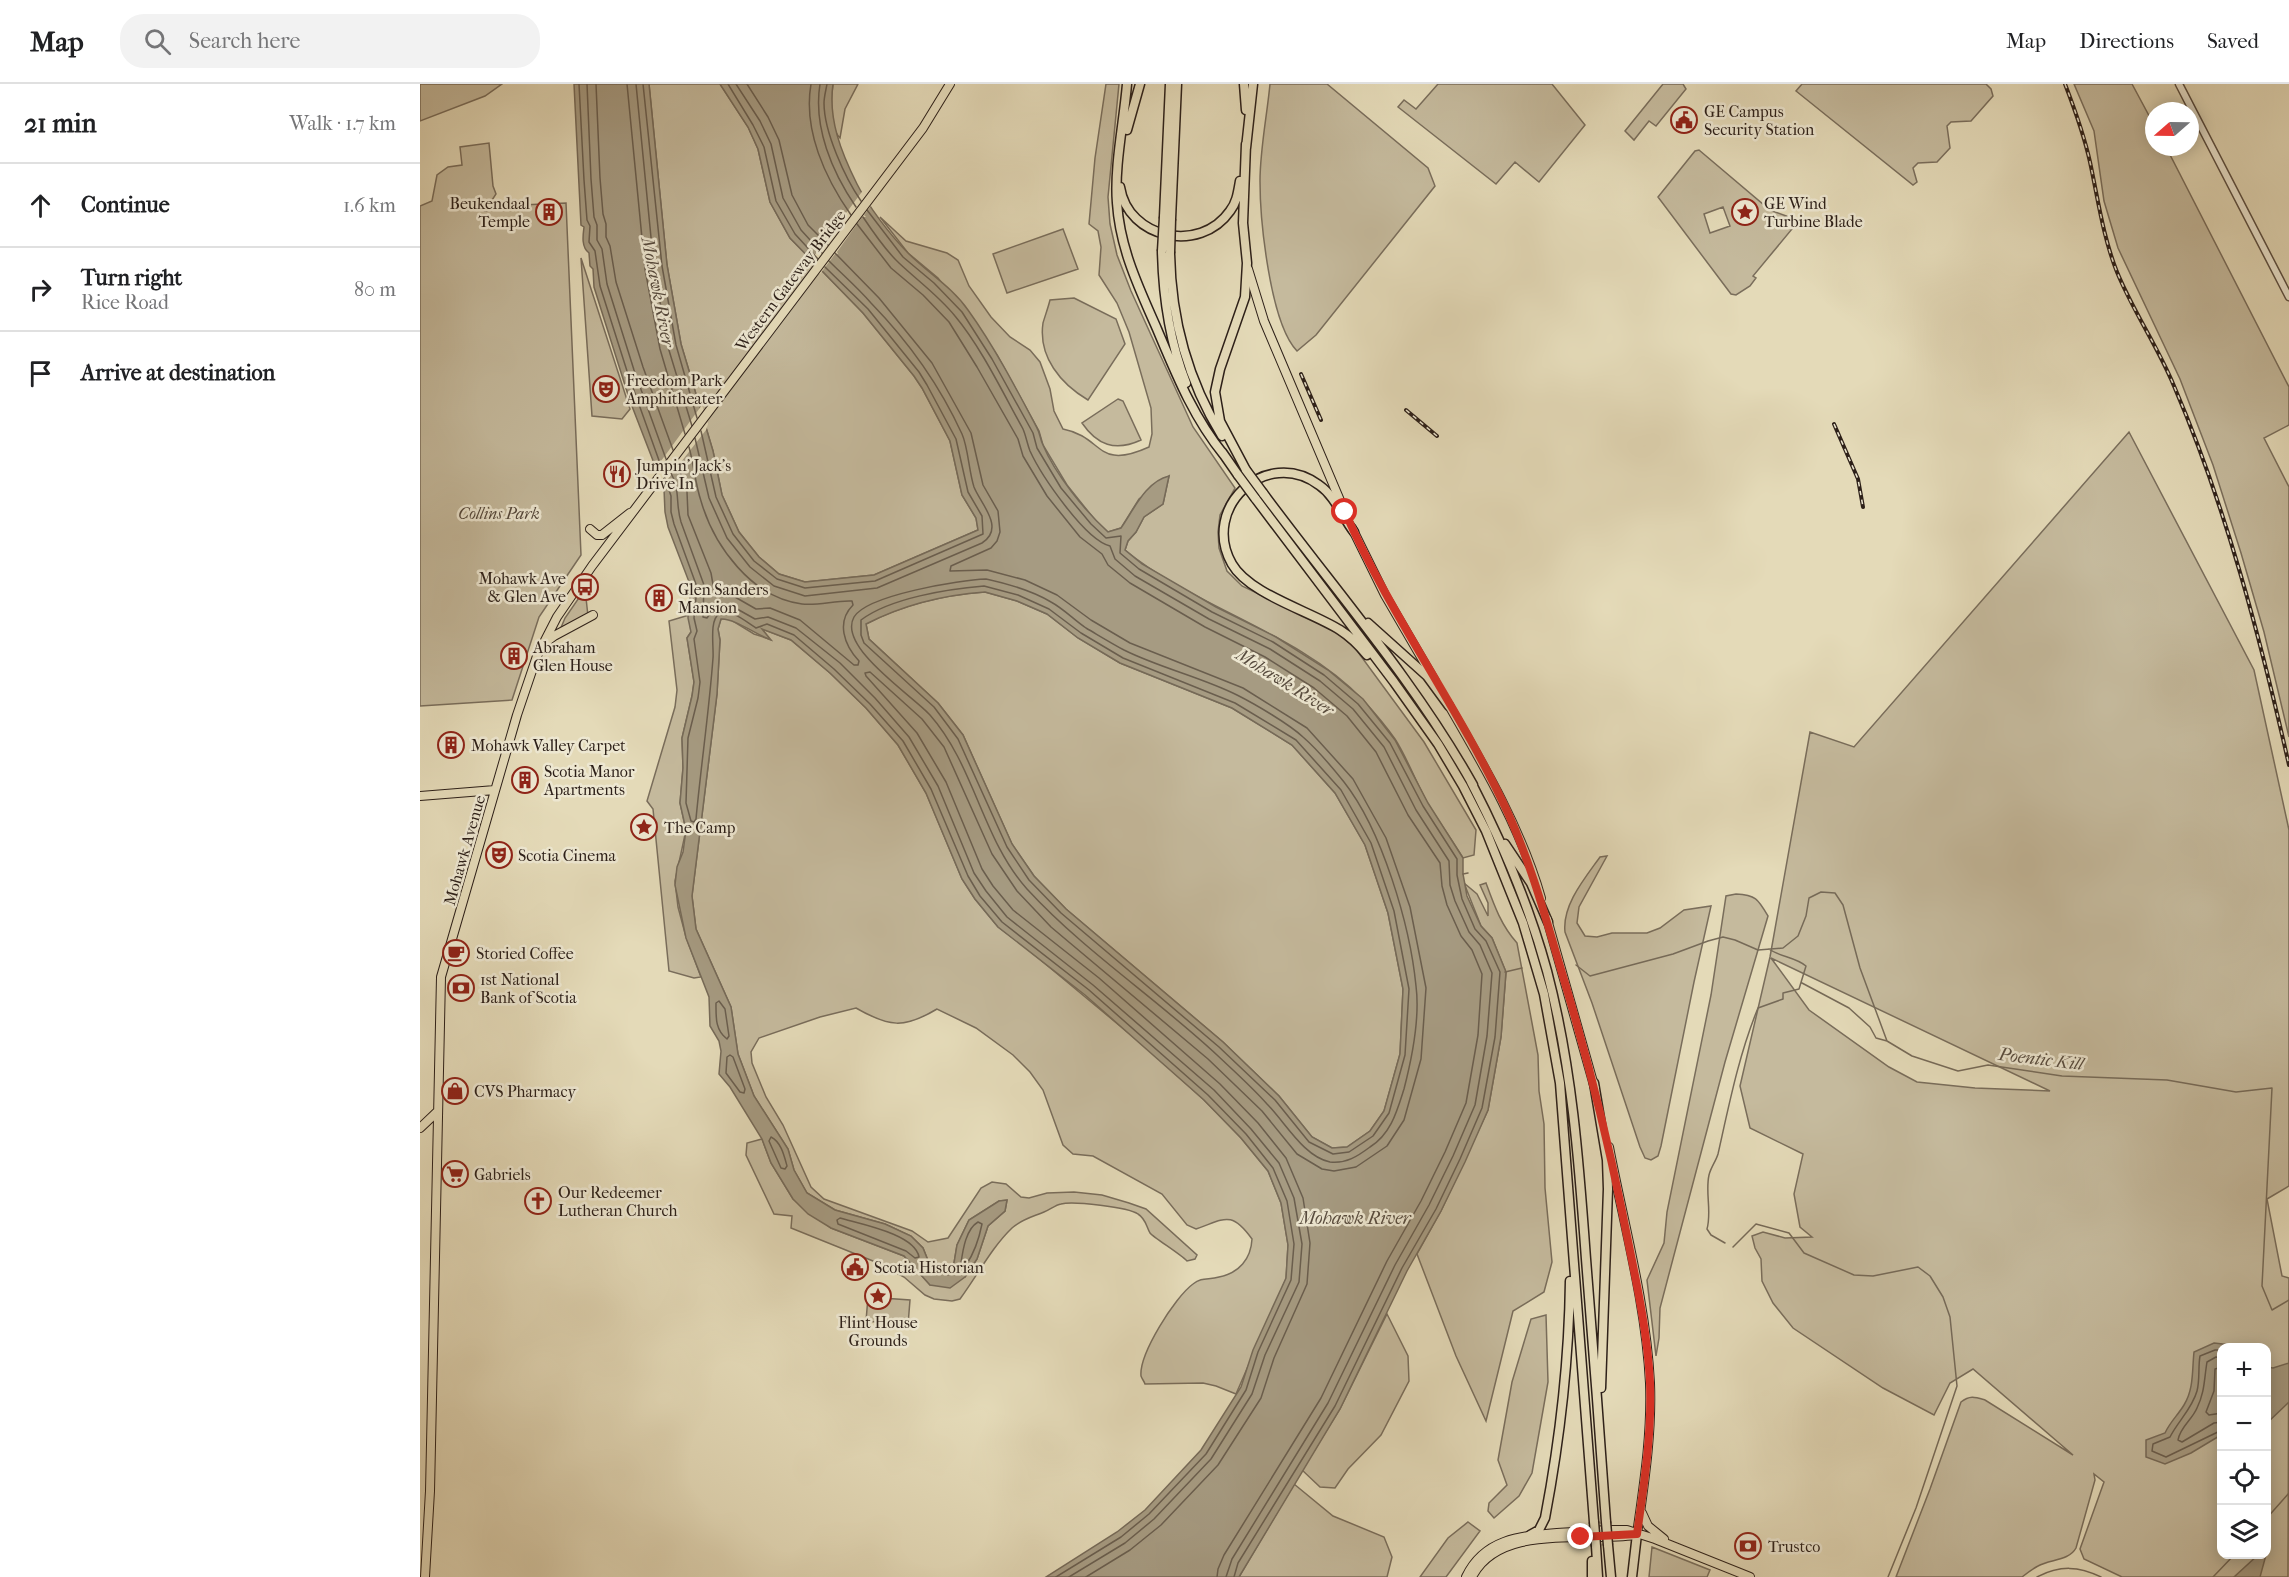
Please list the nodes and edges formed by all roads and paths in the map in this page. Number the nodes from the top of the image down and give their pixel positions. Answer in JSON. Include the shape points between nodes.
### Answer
{"nodes":[{"id":1,"x":950,"y":84,"type":"edge"},
{"id":2,"x":1128,"y":84,"type":"edge"},
{"id":3,"x":1140,"y":84,"type":"edge"},
{"id":4,"x":1170,"y":84,"type":"edge"},
{"id":5,"x":1177,"y":84,"type":"edge"},
{"id":6,"x":1244,"y":84,"type":"edge"},
{"id":7,"x":1253,"y":84,"type":"edge"},
{"id":8,"x":2179,"y":84,"type":"edge"},
{"id":9,"x":1247,"y":141,"type":"junction"},
{"id":10,"x":1120,"y":155,"type":"junction"},
{"id":11,"x":1168,"y":218,"type":"junction"},
{"id":12,"x":1166,"y":252,"type":"junction"},
{"id":13,"x":1247,"y":263,"type":"junction"},
{"id":14,"x":2289,"y":297,"type":"edge"},
{"id":15,"x":1224,"y":455,"type":"junction"},
{"id":16,"x":1242,"y":473,"type":"junction"},
{"id":17,"x":648,"y":492,"type":"joint"},
{"id":18,"x":1259,"y":495,"type":"junction"},
{"id":19,"x":634,"y":511,"type":"junction"},
{"id":20,"x":590,"y":529,"type":"dead end"},
{"id":21,"x":1354,"y":532,"type":"junction"},
{"id":22,"x":1320,"y":568,"type":"junction"},
{"id":23,"x":593,"y":615,"type":"dead end"},
{"id":24,"x":543,"y":645,"type":"junction"},
{"id":25,"x":1409,"y":702,"type":"junction"},
{"id":26,"x":1449,"y":706,"type":"junction"},
{"id":27,"x":1471,"y":782,"type":"junction"},
{"id":28,"x":495,"y":790,"type":"junction"},
{"id":29,"x":420,"y":796,"type":"edge"},
{"id":30,"x":1548,"y":922,"type":"junction"},
{"id":31,"x":1594,"y":1083,"type":"junction"},
{"id":32,"x":437,"y":1112,"type":"junction"},
{"id":33,"x":420,"y":1128,"type":"edge"},
{"id":34,"x":1570,"y":1209,"type":"junction"},
{"id":35,"x":1602,"y":1464,"type":"junction"},
{"id":36,"x":1642,"y":1498,"type":"junction"},
{"id":37,"x":1637,"y":1534,"type":"junction"},
{"id":38,"x":1530,"y":1535,"type":"junction"},
{"id":39,"x":1594,"y":1546,"type":"junction"},
{"id":40,"x":1675,"y":1547,"type":"junction"},
{"id":41,"x":424,"y":1577,"type":"edge"},
{"id":42,"x":1466,"y":1577,"type":"edge"},
{"id":43,"x":1472,"y":1577,"type":"edge"},
{"id":44,"x":1592,"y":1577,"type":"edge"},
{"id":45,"x":1598,"y":1577,"type":"edge"},
{"id":46,"x":1611,"y":1577,"type":"edge"},
{"id":47,"x":1632,"y":1577,"type":"edge"},
{"id":48,"x":1750,"y":1577,"type":"edge"}],
"edges":[{"from":1,"to":17,"type":"main road","name":"Western Gateway Bridge","via":[[923,128]]},
{"from":2,"to":10,"type":"highway"},
{"from":3,"to":10,"type":"highway"},
{"from":4,"to":11,"type":"highway"},
{"from":5,"to":11,"type":"highway"},
{"from":6,"to":9,"type":"highway"},
{"from":7,"to":9,"type":"highway"},
{"from":8,"to":14,"type":"street"},
{"from":9,"to":10,"type":"highway","via":[[1234,205],[1219,223],[1190,236],[1159,234],[1137,220],[1121,193]]},
{"from":9,"to":13,"type":"highway","via":[[1243,223]]},
{"from":10,"to":15,"type":"highway","via":[[1118,218],[1130,267],[1192,410]]},
{"from":11,"to":12,"type":"highway","bridge":true},
{"from":12,"to":15,"type":"highway","via":[[1165,302],[1175,350],[1198,411]]},
{"from":12,"to":16,"type":"highway","via":[[1187,364]]},
{"from":13,"to":16,"type":"highway","via":[[1245,297],[1215,392],[1220,421]]},
{"from":13,"to":21,"type":"main road","via":[[1264,321]]},
{"from":15,"to":16,"type":"highway"},
{"from":16,"to":18,"type":"highway","bridge":true},
{"from":17,"to":19,"type":"main road","name":"Mohawk Avenue"},
{"from":18,"to":22,"type":"highway"},
{"from":18,"to":25,"type":"highway"},
{"from":19,"to":20,"type":"main road","via":[[602,535]]},
{"from":19,"to":24,"type":"main road","name":"Mohawk Avenue","via":[[563,608]]},
{"from":21,"to":25,"type":"highway","via":[[1324,489],[1304,476],[1283,473],[1256,480],[1237,495],[1226,514],[1223,538],[1230,561],[1244,579],[1349,636]]},
{"from":21,"to":26,"type":"main road"},
{"from":22,"to":26,"type":"highway","via":[[1375,631],[1427,676]]},
{"from":22,"to":27,"type":"highway","via":[[1417,697]]},
{"from":23,"to":24,"type":"main road"},
{"from":24,"to":28,"type":"main road","name":"Mohawk Avenue"},
{"from":25,"to":34,"type":"highway","via":[[1475,808],[1531,947],[1557,1061]]},
{"from":26,"to":30,"type":"main road","via":[[1508,813]]},
{"from":27,"to":30,"type":"highway","via":[[1532,883]]},
{"from":27,"to":35,"type":"highway","via":[[1504,850],[1528,913],[1562,1039],[1577,1144]]},
{"from":28,"to":29,"type":"main road"},
{"from":28,"to":32,"type":"main road","name":"Mohawk Avenue","via":[[441,977]]},
{"from":30,"to":31,"type":"main road"},
{"from":31,"to":35,"type":"highway","via":[[1608,1189],[1601,1371]]},
{"from":31,"to":36,"type":"main road","via":[[1646,1342],[1650,1425]]},
{"from":32,"to":33,"type":"main road"},
{"from":32,"to":41,"type":"main road","name":"Mohawk Avenue","via":[[430,1487]]},
{"from":34,"to":38,"type":"highway","via":[[1566,1384],[1545,1518],[1539,1530]]},
{"from":34,"to":39,"type":"highway","bridge":true},
{"from":35,"to":46,"type":"highway","bridge":true},
{"from":36,"to":37,"type":"main road"},
{"from":36,"to":40,"type":"main road","via":[[1645,1523]]},
{"from":37,"to":38,"type":"main road","via":[[1613,1530]]},
{"from":37,"to":40,"type":"main road"},
{"from":37,"to":43,"type":"main road","via":[[1512,1544],[1490,1555]]},
{"from":37,"to":47,"type":"highway"},
{"from":38,"to":42,"type":"main road","via":[[1494,1545],[1480,1556]]},
{"from":39,"to":44,"type":"highway"},
{"from":39,"to":45,"type":"highway"},
{"from":40,"to":48,"type":"main road"}]}
